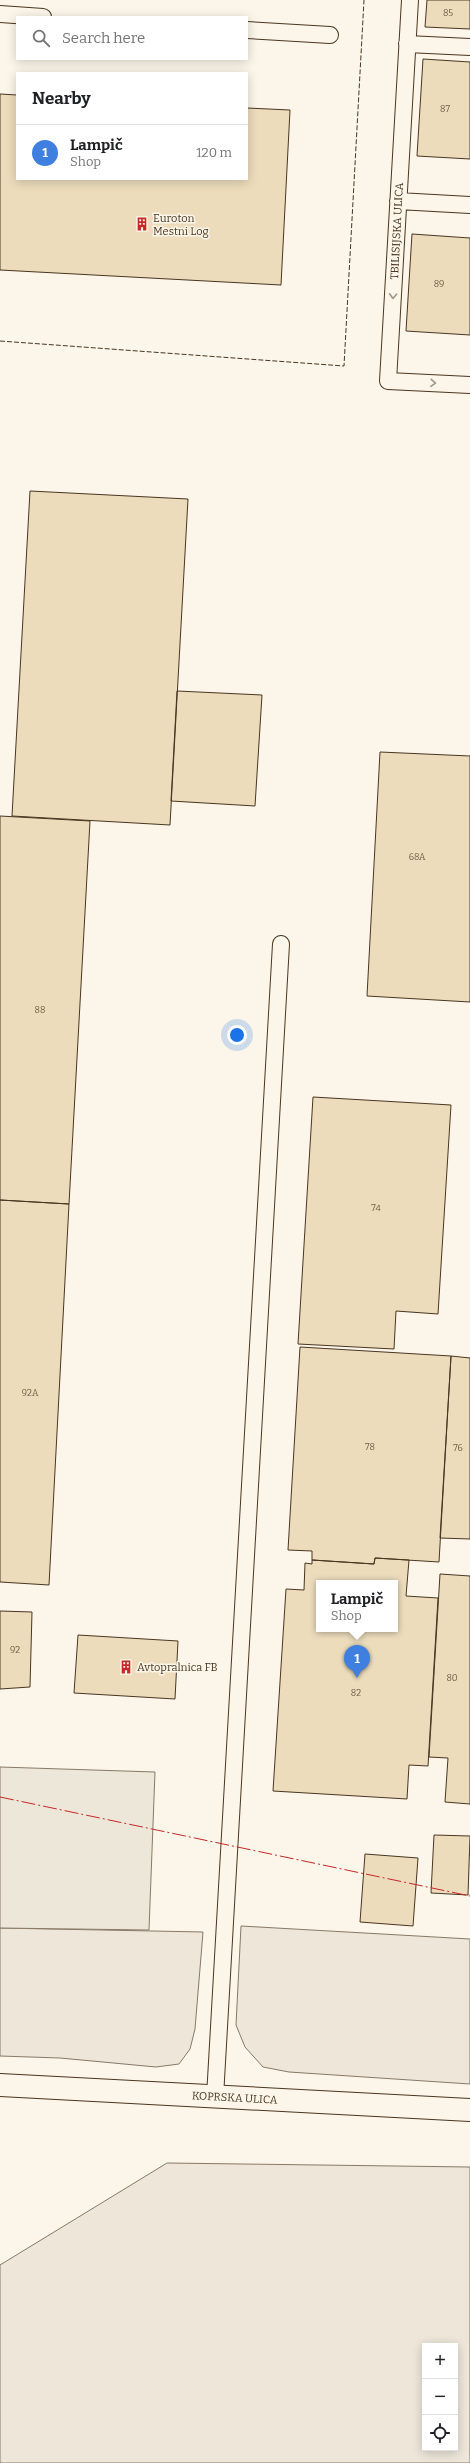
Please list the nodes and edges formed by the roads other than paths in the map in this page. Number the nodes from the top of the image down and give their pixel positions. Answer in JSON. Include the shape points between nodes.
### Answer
{"nodes":[{"id":1,"x":410,"y":0,"type":"edge"},
{"id":2,"x":0,"y":14,"type":"edge"},
{"id":3,"x":29,"y":16,"type":"edge"},
{"id":4,"x":248,"y":30,"type":"edge"},
{"id":5,"x":330,"y":35,"type":"dead end"},
{"id":6,"x":407,"y":44,"type":"junction"},
{"id":7,"x":470,"y":47,"type":"edge"},
{"id":8,"x":398,"y":201,"type":"junction"},
{"id":9,"x":470,"y":205,"type":"edge"},
{"id":10,"x":470,"y":386,"type":"edge"},
{"id":11,"x":281,"y":944,"type":"dead end"},
{"id":12,"x":0,"y":2085,"type":"edge"},
{"id":13,"x":215,"y":2097,"type":"junction"},
{"id":14,"x":470,"y":2110,"type":"edge"}],
"edges":[{"from":1,"to":6,"type":"lane","name":"TBILISIJSKA ULICA"},
{"from":2,"to":3,"type":"lane"},
{"from":4,"to":5,"type":"lane"},
{"from":6,"to":7,"type":"lane"},
{"from":6,"to":8,"type":"lane","name":"TBILISIJSKA ULICA"},
{"from":8,"to":9,"type":"lane"},
{"from":8,"to":10,"type":"lane","name":"TBILISIJSKA ULICA","one_way":true,"via":[[388,381]]},
{"from":11,"to":13,"type":"lane"},
{"from":12,"to":13,"type":"street","name":"KOPRSKA ULICA"},
{"from":13,"to":14,"type":"street","name":"KOPRSKA ULICA"}]}
